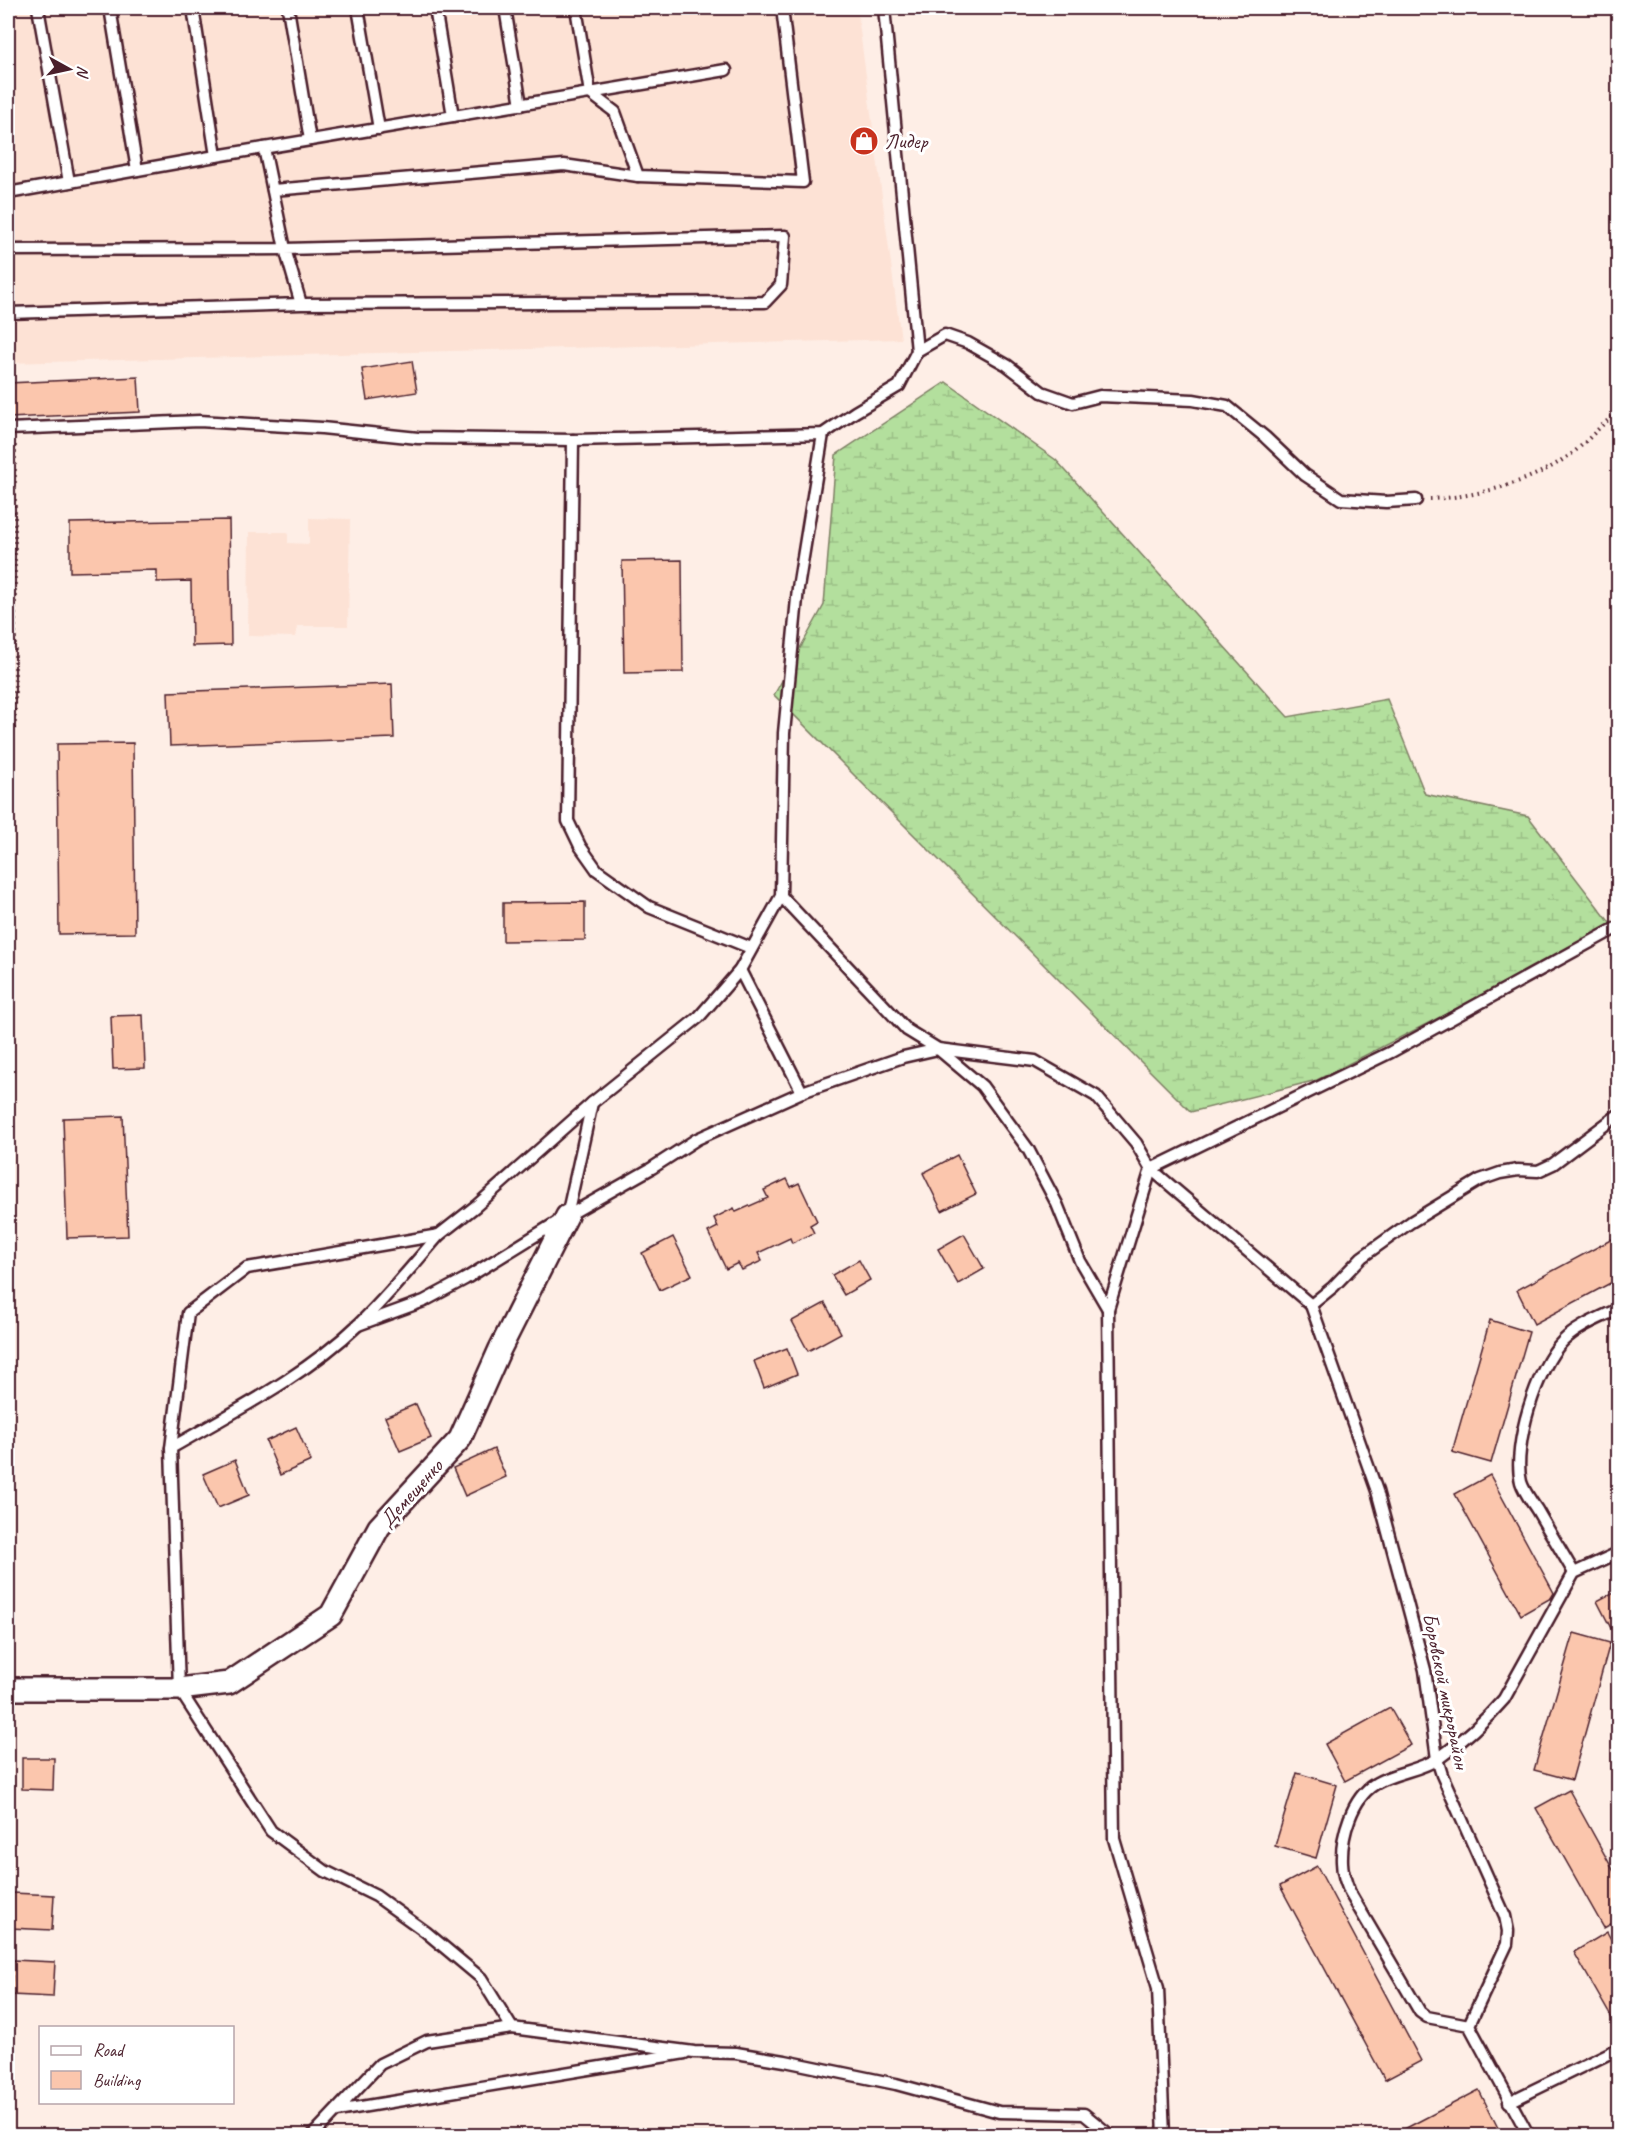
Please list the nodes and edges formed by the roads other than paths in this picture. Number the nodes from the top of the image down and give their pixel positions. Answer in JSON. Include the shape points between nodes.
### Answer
{"nodes":[{"id":1,"x":38,"y":8,"type":"edge"},
{"id":2,"x":110,"y":8,"type":"edge"},
{"id":3,"x":193,"y":8,"type":"edge"},
{"id":4,"x":288,"y":8,"type":"edge"},
{"id":5,"x":358,"y":8,"type":"edge"},
{"id":6,"x":435,"y":8,"type":"edge"},
{"id":7,"x":505,"y":8,"type":"edge"},
{"id":8,"x":576,"y":8,"type":"edge"},
{"id":9,"x":782,"y":8,"type":"edge"},
{"id":10,"x":884,"y":8,"type":"edge"},
{"id":11,"x":726,"y":70,"type":"dead end"},
{"id":12,"x":590,"y":93,"type":"junction"},
{"id":13,"x":521,"y":105,"type":"junction"},
{"id":14,"x":453,"y":116,"type":"junction"},
{"id":15,"x":379,"y":129,"type":"junction"},
{"id":16,"x":310,"y":140,"type":"junction"},
{"id":17,"x":264,"y":148,"type":"junction"},
{"id":18,"x":216,"y":156,"type":"junction"},
{"id":19,"x":137,"y":170,"type":"junction"},
{"id":20,"x":638,"y":176,"type":"junction"},
{"id":21,"x":69,"y":182,"type":"junction"},
{"id":22,"x":273,"y":190,"type":"junction"},
{"id":23,"x":8,"y":193,"type":"edge"},
{"id":24,"x":285,"y":249,"type":"junction"},
{"id":25,"x":8,"y":250,"type":"edge"},
{"id":26,"x":301,"y":304,"type":"junction"},
{"id":27,"x":8,"y":313,"type":"edge"},
{"id":28,"x":917,"y":351,"type":"junction"},
{"id":29,"x":11,"y":429,"type":"edge"},
{"id":30,"x":823,"y":434,"type":"junction"},
{"id":31,"x":573,"y":440,"type":"junction"},
{"id":32,"x":1416,"y":500,"type":"road end"},
{"id":33,"x":781,"y":896,"type":"junction"},
{"id":34,"x":1618,"y":927,"type":"edge"},
{"id":35,"x":751,"y":948,"type":"junction"},
{"id":36,"x":740,"y":970,"type":"junction"},
{"id":37,"x":938,"y":1049,"type":"junction"},
{"id":38,"x":802,"y":1092,"type":"junction"},
{"id":39,"x":592,"y":1103,"type":"junction"},
{"id":40,"x":1618,"y":1115,"type":"edge"},
{"id":41,"x":1151,"y":1169,"type":"junction"},
{"id":42,"x":567,"y":1216,"type":"junction"},
{"id":43,"x":439,"y":1235,"type":"junction"},
{"id":44,"x":1311,"y":1305,"type":"junction"},
{"id":45,"x":1108,"y":1309,"type":"junction"},
{"id":46,"x":1618,"y":1309,"type":"edge"},
{"id":47,"x":358,"y":1325,"type":"junction"},
{"id":48,"x":171,"y":1448,"type":"junction"},
{"id":49,"x":1618,"y":1553,"type":"edge"},
{"id":50,"x":1574,"y":1573,"type":"junction"},
{"id":51,"x":8,"y":1689,"type":"edge"},
{"id":52,"x":179,"y":1689,"type":"junction"},
{"id":53,"x":1437,"y":1759,"type":"junction"},
{"id":54,"x":1469,"y":2025,"type":"junction"},
{"id":55,"x":512,"y":2028,"type":"junction"},
{"id":56,"x":1618,"y":2049,"type":"edge"},
{"id":57,"x":694,"y":2052,"type":"junction"},
{"id":58,"x":1509,"y":2102,"type":"junction"},
{"id":59,"x":337,"y":2111,"type":"junction"},
{"id":60,"x":312,"y":2136,"type":"edge"},
{"id":61,"x":1111,"y":2136,"type":"edge"},
{"id":62,"x":1164,"y":2136,"type":"edge"},
{"id":63,"x":1529,"y":2136,"type":"edge"}],
"edges":[{"from":1,"to":21,"type":"lane"},
{"from":2,"to":19,"type":"lane"},
{"from":3,"to":18,"type":"lane"},
{"from":4,"to":16,"type":"lane"},
{"from":5,"to":15,"type":"lane"},
{"from":6,"to":14,"type":"lane"},
{"from":7,"to":13,"type":"lane"},
{"from":8,"to":12,"type":"lane"},
{"from":9,"to":20,"type":"lane","via":[[803,182]]},
{"from":10,"to":28,"type":"lane"},
{"from":11,"to":12,"type":"lane"},
{"from":12,"to":13,"type":"lane"},
{"from":12,"to":20,"type":"lane","via":[[615,112]]},
{"from":13,"to":14,"type":"lane"},
{"from":14,"to":15,"type":"lane"},
{"from":15,"to":16,"type":"lane"},
{"from":16,"to":17,"type":"lane"},
{"from":17,"to":18,"type":"lane"},
{"from":17,"to":22,"type":"lane"},
{"from":18,"to":19,"type":"lane"},
{"from":19,"to":21,"type":"lane"},
{"from":20,"to":22,"type":"lane","via":[[564,165]]},
{"from":21,"to":23,"type":"lane"},
{"from":22,"to":24,"type":"lane"},
{"from":24,"to":25,"type":"lane"},
{"from":24,"to":26,"type":"lane"},
{"from":24,"to":26,"type":"lane","via":[[785,236],[781,285],[765,302]]},
{"from":26,"to":27,"type":"lane"},
{"from":28,"to":30,"type":"lane","via":[[899,386]]},
{"from":28,"to":32,"type":"lane","via":[[945,335],[1007,365],[1042,392],[1073,403],[1100,396],[1193,400],[1227,406],[1305,475],[1341,499]]},
{"from":29,"to":31,"type":"lane","via":[[200,421],[418,438]]},
{"from":30,"to":31,"type":"lane"},
{"from":30,"to":33,"type":"lane","via":[[798,588],[784,733]]},
{"from":31,"to":35,"type":"lane","via":[[567,821],[597,870],[649,907]]},
{"from":33,"to":35,"type":"lane"},
{"from":33,"to":37,"type":"lane","via":[[907,1030]]},
{"from":34,"to":41,"type":"lane","via":[[1391,1052]]},
{"from":35,"to":36,"type":"lane"},
{"from":36,"to":38,"type":"lane"},
{"from":36,"to":39,"type":"lane","via":[[699,1017]]},
{"from":37,"to":38,"type":"lane"},
{"from":37,"to":41,"type":"lane","via":[[1035,1061],[1096,1096],[1136,1143]]},
{"from":37,"to":45,"type":"lane","via":[[982,1086],[1028,1149],[1057,1204],[1080,1261]]},
{"from":38,"to":42,"type":"lane","via":[[697,1139]]},
{"from":39,"to":42,"type":"lane"},
{"from":39,"to":43,"type":"lane"},
{"from":40,"to":44,"type":"lane","via":[[1553,1164],[1538,1171],[1518,1170],[1480,1180],[1411,1222],[1362,1257]]},
{"from":41,"to":44,"type":"lane"},
{"from":41,"to":45,"type":"lane"},
{"from":42,"to":47,"type":"lane","via":[[424,1301]]},
{"from":42,"to":52,"type":"street","name":"Демещенко","via":[[459,1439],[379,1527],[331,1615],[229,1683]]},
{"from":43,"to":47,"type":"lane"},
{"from":43,"to":48,"type":"lane","via":[[247,1268],[188,1313]]},
{"from":44,"to":53,"type":"lane","name":"Боровской микрорайон","via":[[1377,1491],[1425,1670]]},
{"from":45,"to":62,"type":"lane","via":[[1114,1839],[1158,1988]]},
{"from":46,"to":50,"type":"lane","via":[[1562,1342],[1536,1391],[1520,1445],[1522,1485]]},
{"from":47,"to":48,"type":"lane","via":[[263,1396]]},
{"from":48,"to":52,"type":"lane"},
{"from":49,"to":50,"type":"lane"},
{"from":50,"to":53,"type":"lane","via":[[1504,1699]]},
{"from":51,"to":52,"type":"street","name":"Демещенко"},
{"from":52,"to":55,"type":"lane","via":[[272,1831],[325,1871],[376,1896],[426,1932],[481,1978]]},
{"from":53,"to":54,"type":"lane","name":"Боровской микрорайон","via":[[1508,1931],[1507,1944]]},
{"from":53,"to":54,"type":"lane","via":[[1386,1778],[1362,1796],[1343,1842],[1342,1863],[1350,1893],[1420,2012],[1427,2017]]},
{"from":54,"to":58,"type":"lane"},
{"from":55,"to":57,"type":"lane"},
{"from":55,"to":59,"type":"lane","via":[[428,2041],[380,2064]]},
{"from":56,"to":58,"type":"lane"},
{"from":57,"to":59,"type":"lane"},
{"from":57,"to":61,"type":"lane","via":[[736,2053],[785,2061],[896,2084],[999,2112],[1084,2114]]},
{"from":58,"to":63,"type":"lane"},
{"from":59,"to":60,"type":"lane"}]}
